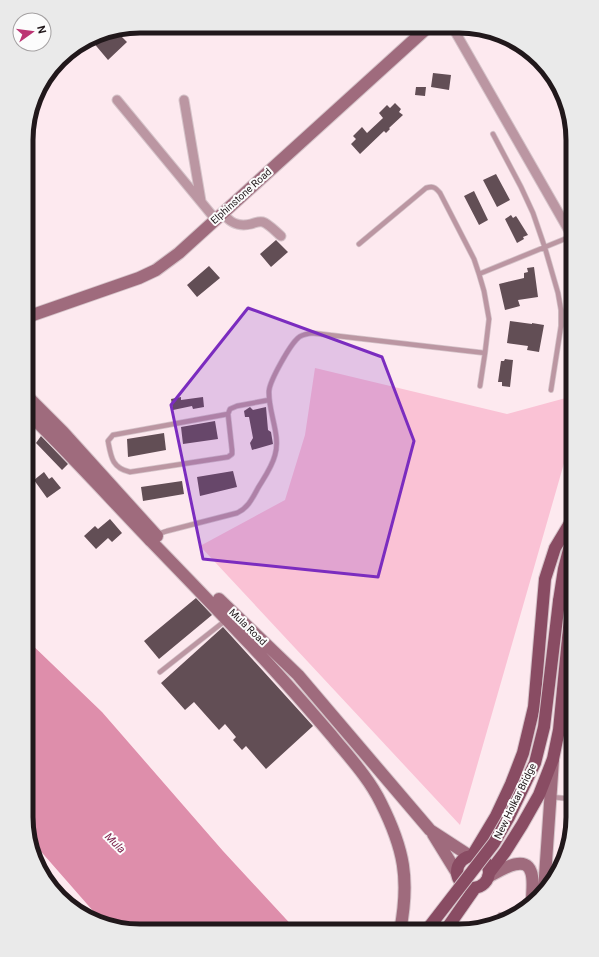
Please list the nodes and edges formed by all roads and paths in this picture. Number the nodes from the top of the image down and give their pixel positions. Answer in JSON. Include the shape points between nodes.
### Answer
{"nodes":[{"id":1,"x":421,"y":33,"type":"edge"},
{"id":2,"x":456,"y":33,"type":"edge"},
{"id":3,"x":117,"y":100,"type":"dead end"},
{"id":4,"x":184,"y":100,"type":"dead end"},
{"id":5,"x":493,"y":134,"type":"dead end"},
{"id":6,"x":201,"y":203,"type":"junction"},
{"id":7,"x":219,"y":217,"type":"junction"},
{"id":8,"x":566,"y":226,"type":"edge"},
{"id":9,"x":281,"y":236,"type":"dead end"},
{"id":10,"x":566,"y":239,"type":"edge"},
{"id":11,"x":358,"y":244,"type":"dead end"},
{"id":12,"x":545,"y":248,"type":"junction"},
{"id":13,"x":479,"y":274,"type":"junction"},
{"id":14,"x":33,"y":315,"type":"edge"},
{"id":15,"x":484,"y":354,"type":"junction"},
{"id":16,"x":480,"y":386,"type":"dead end"},
{"id":17,"x":551,"y":390,"type":"dead end"},
{"id":18,"x":269,"y":400,"type":"junction"},
{"id":19,"x":33,"y":405,"type":"edge"},
{"id":20,"x":228,"y":414,"type":"junction"},
{"id":21,"x":33,"y":415,"type":"edge"},
{"id":22,"x":44,"y":421,"type":"junction"},
{"id":23,"x":566,"y":529,"type":"edge"},
{"id":24,"x":152,"y":537,"type":"junction"},
{"id":25,"x":566,"y":561,"type":"edge"},
{"id":26,"x":230,"y":617,"type":"junction"},
{"id":27,"x":277,"y":667,"type":"junction"},
{"id":28,"x":566,"y":671,"type":"edge"},
{"id":29,"x":160,"y":672,"type":"dead end"},
{"id":30,"x":553,"y":759,"type":"junction"},
{"id":31,"x":551,"y":797,"type":"junction"},
{"id":32,"x":566,"y":798,"type":"edge"},
{"id":33,"x":430,"y":830,"type":"junction"},
{"id":34,"x":471,"y":856,"type":"junction"},
{"id":35,"x":457,"y":873,"type":"junction"},
{"id":36,"x":489,"y":875,"type":"junction"},
{"id":37,"x":545,"y":882,"type":"edge"},
{"id":38,"x":475,"y":888,"type":"junction"},
{"id":39,"x":532,"y":896,"type":"edge"},
{"id":40,"x":401,"y":924,"type":"edge"},
{"id":41,"x":431,"y":924,"type":"edge"},
{"id":42,"x":450,"y":924,"type":"edge"}],
"edges":[{"from":1,"to":7,"type":"main road","name":"Elphinstone Road"},
{"from":2,"to":8,"type":"street"},
{"from":3,"to":6,"type":"street"},
{"from":4,"to":6,"type":"street"},
{"from":5,"to":12,"type":"lane","via":[[533,213]]},
{"from":6,"to":7,"type":"street"},
{"from":7,"to":9,"type":"street","via":[[236,224],[264,223]]},
{"from":7,"to":14,"type":"main road","name":"Elphinstone Road","via":[[179,254],[156,270]]},
{"from":10,"to":12,"type":"lane"},
{"from":11,"to":13,"type":"lane","via":[[426,188],[432,187],[440,193],[474,259]]},
{"from":12,"to":13,"type":"lane"},
{"from":12,"to":17,"type":"lane","via":[[561,310]]},
{"from":13,"to":15,"type":"lane","via":[[489,318]]},
{"from":15,"to":16,"type":"lane"},
{"from":15,"to":18,"type":"lane","via":[[305,334],[298,337],[280,363],[269,389]]},
{"from":18,"to":20,"type":"lane","via":[[237,406],[230,409]]},
{"from":18,"to":24,"type":"lane","via":[[276,444],[275,456],[251,502],[237,513]]},
{"from":19,"to":22,"type":"main road","name":"Mula Road"},
{"from":20,"to":20,"type":"lane","via":[[232,450],[232,454],[228,456],[130,472],[122,470],[111,458],[108,441],[113,435]]},
{"from":21,"to":22,"type":"main road","name":"Mula Road"},
{"from":22,"to":24,"type":"main road","name":"Mula Road"},
{"from":23,"to":34,"type":"main road","via":[[554,548],[545,579],[534,707],[523,753],[496,816]]},
{"from":24,"to":26,"type":"main road","name":"Mula Road"},
{"from":25,"to":41,"type":"main road","name":"New Holkar Bridge","bridge":true,"via":[[544,727],[535,763],[494,843]]},
{"from":26,"to":27,"type":"main road","name":"Mula Road"},
{"from":26,"to":29,"type":"lane"},
{"from":27,"to":33,"type":"main road","name":"Mula Road","via":[[298,675]]},
{"from":27,"to":40,"type":"main road","via":[[365,777],[380,801],[400,851],[405,879]]},
{"from":28,"to":30,"type":"main road"},
{"from":30,"to":31,"type":"main road"},
{"from":30,"to":36,"type":"main road","via":[[539,794],[522,825]]},
{"from":31,"to":32,"type":"lane"},
{"from":31,"to":37,"type":"main road"},
{"from":33,"to":34,"type":"main road","name":"Mula Road"},
{"from":33,"to":35,"type":"main road"},
{"from":34,"to":35,"type":"main road","via":[[462,860]]},
{"from":34,"to":36,"type":"main road","via":[[484,861],[489,869]]},
{"from":35,"to":38,"type":"main road","via":[[462,885]]},
{"from":36,"to":38,"type":"main road","via":[[483,885]]},
{"from":36,"to":39,"type":"main road","via":[[520,863],[531,871]]},
{"from":38,"to":42,"type":"main road"}]}
